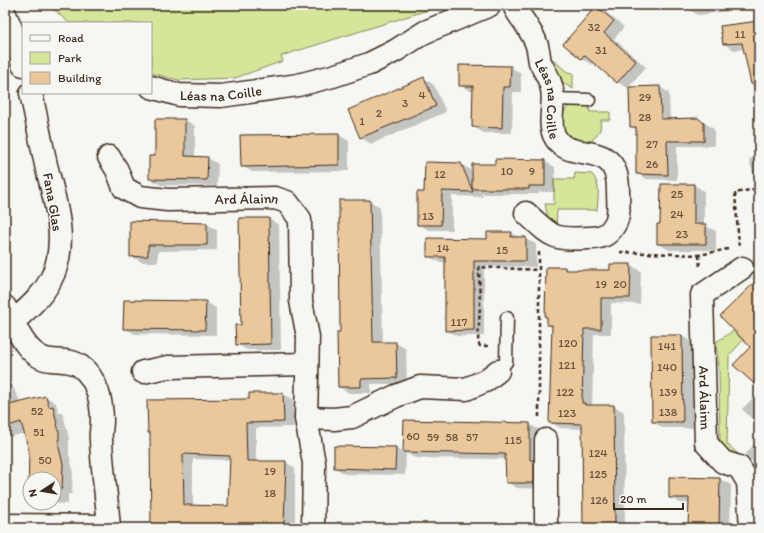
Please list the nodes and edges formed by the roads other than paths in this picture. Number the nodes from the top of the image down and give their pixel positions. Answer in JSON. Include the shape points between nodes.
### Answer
{"nodes":[{"id":1,"x":490,"y":5,"type":"edge"},
{"id":2,"x":514,"y":5,"type":"edge"},
{"id":3,"x":5,"y":14,"type":"edge"},
{"id":4,"x":22,"y":61,"type":"edge"},
{"id":5,"x":152,"y":87,"type":"edge"},
{"id":6,"x":30,"y":94,"type":"edge"},
{"id":7,"x":553,"y":99,"type":"junction"},
{"id":8,"x":589,"y":100,"type":"dead end"},
{"id":9,"x":108,"y":157,"type":"dead end"},
{"id":10,"x":533,"y":219,"type":"road end"},
{"id":11,"x":742,"y":268,"type":"dead end"},
{"id":12,"x":9,"y":314,"type":"edge"},
{"id":13,"x":507,"y":318,"type":"dead end"},
{"id":14,"x":307,"y":364,"type":"junction"},
{"id":15,"x":498,"y":370,"type":"joint"},
{"id":16,"x":143,"y":372,"type":"dead end"},
{"id":17,"x":306,"y":418,"type":"junction"},
{"id":18,"x":546,"y":440,"type":"road end"},
{"id":19,"x":5,"y":525,"type":"edge"},
{"id":20,"x":109,"y":527,"type":"edge"},
{"id":21,"x":312,"y":528,"type":"edge"},
{"id":22,"x":546,"y":528,"type":"edge"},
{"id":23,"x":751,"y":528,"type":"edge"}],
"edges":[{"from":1,"to":5,"type":"street","name":"Léas na Coille","via":[[424,32],[369,64],[298,85],[221,96],[179,95]]},
{"from":2,"to":7,"type":"street","name":"Léas na Coille","via":[[528,26],[538,50],[551,84]]},
{"from":3,"to":4,"type":"street"},
{"from":6,"to":12,"type":"street","name":"Fana Glas","via":[[58,215],[60,239],[50,280],[37,300]]},
{"from":7,"to":8,"type":"lane"},
{"from":7,"to":10,"type":"street","name":"Léas na Coille","via":[[552,126],[562,146],[597,154],[607,160],[616,172],[618,215],[613,227],[605,236],[562,240],[553,236]]},
{"from":9,"to":14,"type":"street","name":"Ard Álainn","via":[[117,170],[124,188],[140,197],[168,200],[275,198],[287,202],[294,209],[300,219],[301,301],[308,337]]},
{"from":11,"to":23,"type":"street","name":"Ard Álainn","via":[[702,295],[706,443],[723,462],[739,467],[748,482]]},
{"from":12,"to":20,"type":"street","name":"Fana Glas","via":[[34,354],[45,360],[75,363],[87,372],[96,385],[102,412],[100,439]]},
{"from":13,"to":15,"type":"lane","via":[[506,362]]},
{"from":14,"to":16,"type":"street","via":[[168,367]]},
{"from":14,"to":17,"type":"street","name":"Ard Álainn"},
{"from":15,"to":17,"type":"street","via":[[466,389],[420,387],[352,417]]},
{"from":17,"to":21,"type":"street","name":"Ard Álainn","via":[[314,463]]},
{"from":18,"to":22,"type":"street"},
{"from":19,"to":20,"type":"street"}]}
